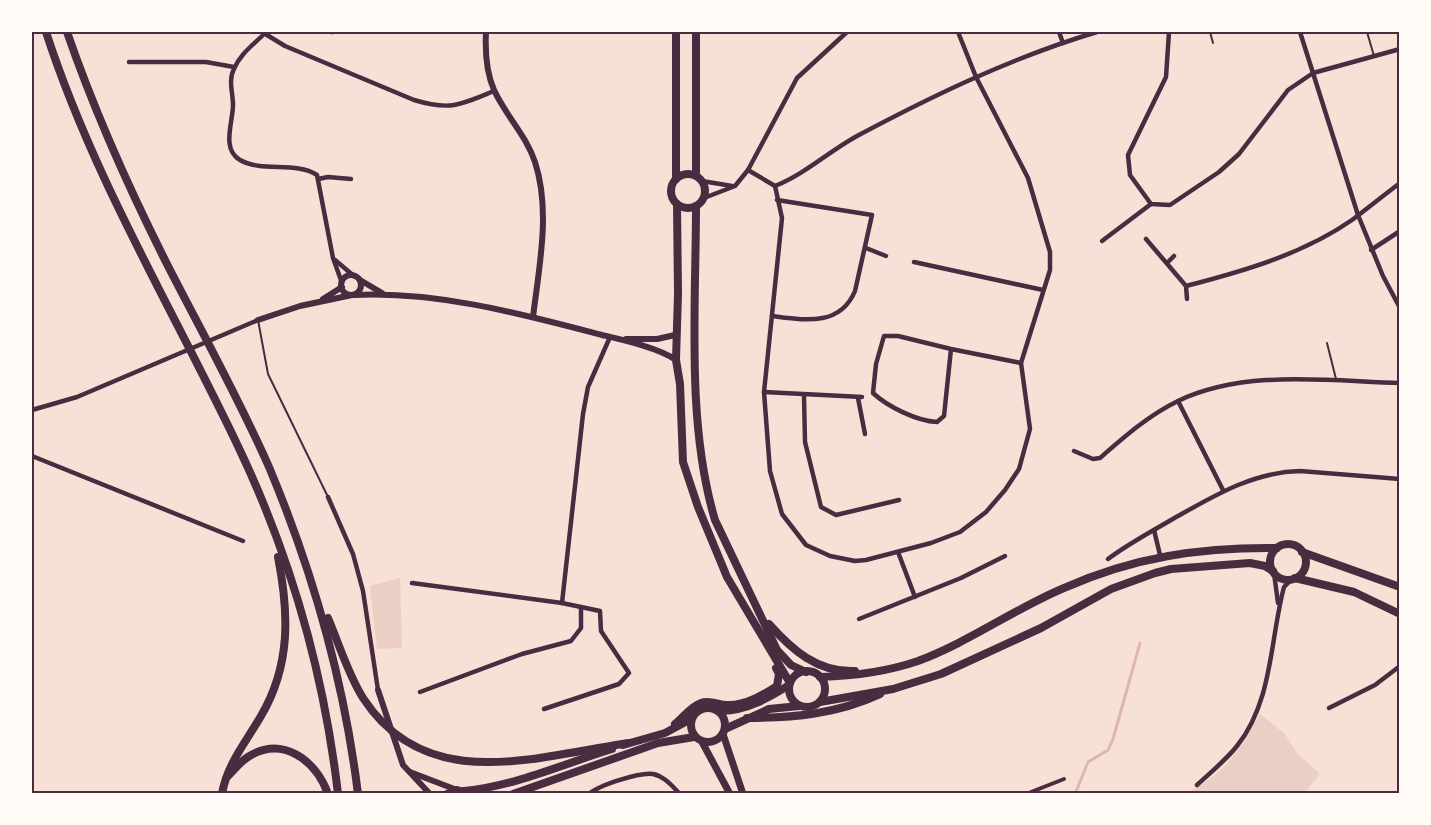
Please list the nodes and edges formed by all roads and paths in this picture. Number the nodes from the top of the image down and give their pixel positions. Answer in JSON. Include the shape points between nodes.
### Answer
{"nodes":[{"id":1,"x":46,"y":32,"type":"edge"},
{"id":2,"x":67,"y":32,"type":"edge"},
{"id":3,"x":486,"y":32,"type":"edge"},
{"id":4,"x":676,"y":32,"type":"edge"},
{"id":5,"x":696,"y":32,"type":"edge"},
{"id":6,"x":847,"y":32,"type":"edge"},
{"id":7,"x":958,"y":32,"type":"edge"},
{"id":8,"x":1059,"y":32,"type":"edge"},
{"id":9,"x":1097,"y":32,"type":"edge"},
{"id":10,"x":1169,"y":32,"type":"edge"},
{"id":11,"x":1210,"y":32,"type":"edge"},
{"id":12,"x":1300,"y":32,"type":"edge"},
{"id":13,"x":1367,"y":32,"type":"edge"},
{"id":14,"x":263,"y":33,"type":"edge"},
{"id":15,"x":1063,"y":43,"type":"junction"},
{"id":16,"x":1213,"y":43,"type":"dead end"},
{"id":17,"x":1400,"y":48,"type":"edge"},
{"id":18,"x":1374,"y":56,"type":"junction"},
{"id":19,"x":129,"y":62,"type":"dead end"},
{"id":20,"x":234,"y":67,"type":"junction"},
{"id":21,"x":1313,"y":73,"type":"junction"},
{"id":22,"x":976,"y":77,"type":"junction"},
{"id":23,"x":494,"y":91,"type":"junction"},
{"id":24,"x":748,"y":170,"type":"junction"},
{"id":25,"x":699,"y":178,"type":"junction"},
{"id":26,"x":318,"y":179,"type":"junction"},
{"id":27,"x":351,"y":179,"type":"dead end"},
{"id":28,"x":676,"y":179,"type":"junction"},
{"id":29,"x":1400,"y":183,"type":"edge"},
{"id":30,"x":735,"y":186,"type":"junction"},
{"id":31,"x":775,"y":186,"type":"junction"},
{"id":32,"x":704,"y":198,"type":"junction"},
{"id":33,"x":777,"y":200,"type":"junction"},
{"id":34,"x":676,"y":204,"type":"junction"},
{"id":35,"x":1151,"y":204,"type":"junction"},
{"id":36,"x":696,"y":206,"type":"junction"},
{"id":37,"x":1358,"y":215,"type":"junction"},
{"id":38,"x":1400,"y":231,"type":"edge"},
{"id":39,"x":1146,"y":238,"type":"dead end"},
{"id":40,"x":1102,"y":241,"type":"dead end"},
{"id":41,"x":866,"y":248,"type":"junction"},
{"id":42,"x":1371,"y":250,"type":"junction"},
{"id":43,"x":886,"y":256,"type":"dead end"},
{"id":44,"x":1174,"y":256,"type":"dead end"},
{"id":45,"x":333,"y":258,"type":"junction"},
{"id":46,"x":914,"y":262,"type":"dead end"},
{"id":47,"x":1167,"y":263,"type":"junction"},
{"id":48,"x":357,"y":278,"type":"junction"},
{"id":49,"x":342,"y":285,"type":"junction"},
{"id":50,"x":1186,"y":286,"type":"junction"},
{"id":51,"x":1043,"y":290,"type":"junction"},
{"id":52,"x":382,"y":293,"type":"junction"},
{"id":53,"x":353,"y":295,"type":"junction"},
{"id":54,"x":1186,"y":298,"type":"dead end"},
{"id":55,"x":317,"y":302,"type":"junction"},
{"id":56,"x":1400,"y":308,"type":"edge"},
{"id":57,"x":772,"y":316,"type":"junction"},
{"id":58,"x":533,"y":317,"type":"junction"},
{"id":59,"x":258,"y":320,"type":"junction"},
{"id":60,"x":675,"y":335,"type":"junction"},
{"id":61,"x":610,"y":337,"type":"junction"},
{"id":62,"x":619,"y":339,"type":"junction"},
{"id":63,"x":1326,"y":343,"type":"dead end"},
{"id":64,"x":951,"y":350,"type":"junction"},
{"id":65,"x":676,"y":360,"type":"junction"},
{"id":66,"x":1021,"y":363,"type":"junction"},
{"id":67,"x":1337,"y":382,"type":"junction"},
{"id":68,"x":1400,"y":383,"type":"edge"},
{"id":69,"x":764,"y":392,"type":"junction"},
{"id":70,"x":804,"y":396,"type":"junction"},
{"id":71,"x":1178,"y":401,"type":"junction"},
{"id":72,"x":32,"y":410,"type":"edge"},
{"id":73,"x":866,"y":434,"type":"dead end"},
{"id":74,"x":1074,"y":451,"type":"dead end"},
{"id":75,"x":32,"y":456,"type":"edge"},
{"id":76,"x":1400,"y":479,"type":"edge"},
{"id":77,"x":1223,"y":490,"type":"junction"},
{"id":78,"x":328,"y":497,"type":"joint"},
{"id":79,"x":899,"y":500,"type":"dead end"},
{"id":80,"x":272,"y":527,"type":"junction"},
{"id":81,"x":1154,"y":530,"type":"junction"},
{"id":82,"x":243,"y":541,"type":"dead end"},
{"id":83,"x":1277,"y":548,"type":"junction"},
{"id":84,"x":898,"y":552,"type":"junction"},
{"id":85,"x":1302,"y":552,"type":"junction"},
{"id":86,"x":1160,"y":555,"type":"junction"},
{"id":87,"x":1005,"y":556,"type":"dead end"},
{"id":88,"x":1108,"y":559,"type":"dead end"},
{"id":89,"x":1273,"y":572,"type":"junction"},
{"id":90,"x":309,"y":575,"type":"junction"},
{"id":91,"x":1293,"y":579,"type":"junction"},
{"id":92,"x":412,"y":583,"type":"dead end"},
{"id":93,"x":1400,"y":587,"type":"edge"},
{"id":94,"x":915,"y":597,"type":"junction"},
{"id":95,"x":562,"y":603,"type":"junction"},
{"id":96,"x":581,"y":607,"type":"junction"},
{"id":97,"x":1278,"y":609,"type":"junction"},
{"id":98,"x":1400,"y":614,"type":"edge"},
{"id":99,"x":764,"y":619,"type":"junction"},
{"id":100,"x":859,"y":619,"type":"dead end"},
{"id":101,"x":761,"y":637,"type":"junction"},
{"id":102,"x":905,"y":664,"type":"junction"},
{"id":103,"x":1400,"y":666,"type":"edge"},
{"id":104,"x":806,"y":672,"type":"junction"},
{"id":105,"x":819,"y":677,"type":"junction"},
{"id":106,"x":790,"y":684,"type":"junction"},
{"id":107,"x":893,"y":689,"type":"junction"},
{"id":108,"x":378,"y":690,"type":"joint"},
{"id":109,"x":420,"y":692,"type":"dead end"},
{"id":110,"x":820,"y":702,"type":"junction"},
{"id":111,"x":801,"y":706,"type":"junction"},
{"id":112,"x":1329,"y":708,"type":"dead end"},
{"id":113,"x":544,"y":709,"type":"dead end"},
{"id":114,"x":717,"y":711,"type":"junction"},
{"id":115,"x":747,"y":718,"type":"junction"},
{"id":116,"x":691,"y":719,"type":"junction"},
{"id":117,"x":724,"y":732,"type":"junction"},
{"id":118,"x":665,"y":733,"type":"junction"},
{"id":119,"x":694,"y":737,"type":"junction"},
{"id":120,"x":702,"y":742,"type":"junction"},
{"id":121,"x":629,"y":743,"type":"junction"},
{"id":122,"x":406,"y":770,"type":"junction"},
{"id":123,"x":225,"y":779,"type":"junction"},
{"id":124,"x":1064,"y":779,"type":"dead end"},
{"id":125,"x":1197,"y":785,"type":"dead end"},
{"id":126,"x":463,"y":791,"type":"edge"},
{"id":127,"x":222,"y":794,"type":"edge"},
{"id":128,"x":328,"y":794,"type":"edge"},
{"id":129,"x":339,"y":794,"type":"edge"},
{"id":130,"x":357,"y":794,"type":"edge"},
{"id":131,"x":430,"y":794,"type":"edge"},
{"id":132,"x":447,"y":794,"type":"edge"},
{"id":133,"x":513,"y":794,"type":"edge"},
{"id":134,"x":589,"y":794,"type":"edge"},
{"id":135,"x":680,"y":794,"type":"edge"},
{"id":136,"x":730,"y":794,"type":"edge"},
{"id":137,"x":742,"y":794,"type":"edge"},
{"id":138,"x":1026,"y":794,"type":"edge"}],
"edges":[{"from":1,"to":80,"type":"highway","via":[[106,184],[237,443]]},
{"from":2,"to":90,"type":"highway","via":[[124,177],[268,466]]},
{"from":3,"to":23,"type":"street","via":[[487,67]]},
{"from":4,"to":28,"type":"main road"},
{"from":5,"to":25,"type":"main road"},
{"from":6,"to":24,"type":"street","via":[[796,78]]},
{"from":7,"to":22,"type":"street"},
{"from":8,"to":15,"type":"street"},
{"from":9,"to":15,"type":"street"},
{"from":10,"to":35,"type":"street","via":[[1166,77],[1128,155],[1130,175]]},
{"from":11,"to":16,"type":"lane"},
{"from":12,"to":21,"type":"street"},
{"from":13,"to":18,"type":"lane"},
{"from":14,"to":20,"type":"street"},
{"from":14,"to":23,"type":"street","via":[[414,100],[436,106],[452,107]]},
{"from":15,"to":22,"type":"street"},
{"from":17,"to":18,"type":"street"},
{"from":18,"to":21,"type":"street"},
{"from":19,"to":20,"type":"street","via":[[206,62]]},
{"from":20,"to":26,"type":"street","via":[[229,133],[232,151],[240,160],[304,170]]},
{"from":21,"to":35,"type":"street","via":[[1288,90],[1239,154],[1219,172],[1170,205]]},
{"from":21,"to":37,"type":"street"},
{"from":22,"to":31,"type":"street","via":[[854,138],[796,177]]},
{"from":22,"to":51,"type":"street","via":[[1021,161],[1048,240],[1051,261]]},
{"from":23,"to":58,"type":"street","via":[[525,138],[542,188]]},
{"from":24,"to":30,"type":"street"},
{"from":24,"to":31,"type":"street"},
{"from":25,"to":28,"type":"main road","via":[[685,174]]},
{"from":25,"to":30,"type":"street"},
{"from":25,"to":32,"type":"main road"},
{"from":26,"to":27,"type":"street"},
{"from":26,"to":45,"type":"street"},
{"from":28,"to":34,"type":"main road","via":[[671,194]]},
{"from":29,"to":37,"type":"street"},
{"from":30,"to":32,"type":"street"},
{"from":31,"to":33,"type":"street"},
{"from":32,"to":36,"type":"main road"},
{"from":33,"to":41,"type":"street","via":[[872,215]]},
{"from":33,"to":57,"type":"street","via":[[782,218]]},
{"from":34,"to":36,"type":"main road"},
{"from":34,"to":60,"type":"main road"},
{"from":35,"to":40,"type":"street"},
{"from":36,"to":99,"type":"main road","via":[[696,370],[704,473],[716,520]]},
{"from":37,"to":42,"type":"street"},
{"from":37,"to":50,"type":"street","via":[[1269,262]]},
{"from":38,"to":42,"type":"street"},
{"from":39,"to":47,"type":"street"},
{"from":41,"to":43,"type":"street"},
{"from":41,"to":57,"type":"street","via":[[855,291],[842,311],[818,320]]},
{"from":42,"to":56,"type":"street"},
{"from":44,"to":47,"type":"street"},
{"from":45,"to":48,"type":"street"},
{"from":45,"to":49,"type":"street"},
{"from":46,"to":51,"type":"street"},
{"from":47,"to":50,"type":"street"},
{"from":48,"to":49,"type":"street","via":[[346,277]]},
{"from":48,"to":52,"type":"street"},
{"from":48,"to":53,"type":"street","via":[[360,289]]},
{"from":49,"to":53,"type":"street","via":[[344,292]]},
{"from":49,"to":55,"type":"street"},
{"from":50,"to":54,"type":"street"},
{"from":51,"to":66,"type":"street"},
{"from":52,"to":53,"type":"street"},
{"from":52,"to":58,"type":"street"},
{"from":53,"to":55,"type":"street"},
{"from":55,"to":59,"type":"street"},
{"from":57,"to":69,"type":"street"},
{"from":58,"to":61,"type":"street"},
{"from":59,"to":72,"type":"street","via":[[77,397]]},
{"from":59,"to":78,"type":"lane","via":[[268,374]]},
{"from":60,"to":62,"type":"street"},
{"from":60,"to":65,"type":"main road"},
{"from":61,"to":62,"type":"street"},
{"from":61,"to":95,"type":"street","via":[[588,387],[583,414]]},
{"from":62,"to":65,"type":"street"},
{"from":63,"to":67,"type":"lane"},
{"from":64,"to":64,"type":"street","via":[[884,336],[874,371],[873,393],[881,401],[928,422],[937,422],[944,416]]},
{"from":64,"to":66,"type":"street"},
{"from":65,"to":101,"type":"main road","via":[[687,478],[727,577]]},
{"from":66,"to":84,"type":"street","via":[[1029,429],[1023,457],[1009,485],[986,512],[960,532]]},
{"from":67,"to":68,"type":"street"},
{"from":67,"to":71,"type":"street","via":[[1238,383]]},
{"from":69,"to":70,"type":"street"},
{"from":69,"to":84,"type":"street","via":[[774,494],[789,526],[806,545],[838,558],[855,561]]},
{"from":70,"to":73,"type":"street","via":[[860,398]]},
{"from":70,"to":79,"type":"street","via":[[805,442],[817,500],[824,511],[837,515]]},
{"from":71,"to":74,"type":"street","via":[[1100,458]]},
{"from":71,"to":77,"type":"street"},
{"from":75,"to":82,"type":"street"},
{"from":76,"to":77,"type":"street","via":[[1286,471]]},
{"from":77,"to":81,"type":"street"},
{"from":78,"to":108,"type":"street","via":[[363,591]]},
{"from":80,"to":123,"type":"highway","via":[[286,605],[282,665],[268,704]]},
{"from":80,"to":129,"type":"highway","via":[[315,664]]},
{"from":81,"to":86,"type":"street"},
{"from":81,"to":88,"type":"street"},
{"from":83,"to":85,"type":"main road","via":[[1291,544]]},
{"from":83,"to":86,"type":"main road"},
{"from":83,"to":89,"type":"main road","via":[[1270,561]]},
{"from":84,"to":94,"type":"street"},
{"from":85,"to":91,"type":"main road","via":[[1305,567]]},
{"from":85,"to":93,"type":"main road"},
{"from":86,"to":102,"type":"main road","via":[[1063,588],[938,652]]},
{"from":87,"to":94,"type":"street"},
{"from":89,"to":91,"type":"main road","via":[[1279,578]]},
{"from":89,"to":97,"type":"street"},
{"from":89,"to":107,"type":"main road","via":[[1250,563],[1155,573],[1111,589],[982,657]]},
{"from":90,"to":121,"type":"highway","via":[[363,697],[391,729],[420,748],[453,760],[499,764]]},
{"from":90,"to":130,"type":"highway","via":[[340,686]]},
{"from":91,"to":97,"type":"street","via":[[1284,586]]},
{"from":91,"to":98,"type":"main road","via":[[1354,592]]},
{"from":92,"to":95,"type":"street"},
{"from":94,"to":100,"type":"street"},
{"from":95,"to":96,"type":"street"},
{"from":96,"to":109,"type":"street","via":[[581,628],[571,641],[522,654]]},
{"from":96,"to":113,"type":"street","via":[[600,611],[602,631],[629,673],[619,684]]},
{"from":97,"to":125,"type":"street","via":[[1262,697],[1250,725],[1237,746]]},
{"from":99,"to":102,"type":"main road","via":[[801,657],[833,669],[852,672]]},
{"from":99,"to":104,"type":"main road","via":[[784,660]]},
{"from":101,"to":106,"type":"main road"},
{"from":101,"to":118,"type":"main road","via":[[779,674],[777,686],[738,704],[704,701]]},
{"from":102,"to":105,"type":"main road","via":[[857,676]]},
{"from":103,"to":112,"type":"street","via":[[1375,685]]},
{"from":104,"to":105,"type":"main road"},
{"from":104,"to":106,"type":"main road"},
{"from":105,"to":110,"type":"main road","via":[[825,690]]},
{"from":106,"to":111,"type":"main road","via":[[791,697]]},
{"from":106,"to":114,"type":"main road","via":[[758,702]]},
{"from":107,"to":110,"type":"main road"},
{"from":107,"to":115,"type":"main road","via":[[832,712]]},
{"from":108,"to":122,"type":"street"},
{"from":110,"to":111,"type":"main road"},
{"from":111,"to":115,"type":"main road","via":[[769,709]]},
{"from":114,"to":116,"type":"main road","via":[[705,708]]},
{"from":114,"to":117,"type":"main road","via":[[724,719]]},
{"from":115,"to":117,"type":"main road"},
{"from":116,"to":118,"type":"main road"},
{"from":116,"to":119,"type":"main road"},
{"from":117,"to":120,"type":"main road","via":[[714,742]]},
{"from":117,"to":137,"type":"main road"},
{"from":118,"to":121,"type":"main road"},
{"from":119,"to":120,"type":"main road"},
{"from":119,"to":133,"type":"main road","via":[[658,743]]},
{"from":120,"to":136,"type":"main road"},
{"from":121,"to":126,"type":"main road","via":[[517,781]]},
{"from":122,"to":126,"type":"street"},
{"from":122,"to":131,"type":"street"},
{"from":123,"to":127,"type":"highway"},
{"from":123,"to":128,"type":"highway","via":[[246,758],[260,751],[291,751],[320,774]]},
{"from":124,"to":138,"type":"street"},
{"from":126,"to":132,"type":"main road"},
{"from":134,"to":135,"type":"street","via":[[602,786],[644,774],[660,776]]}]}
